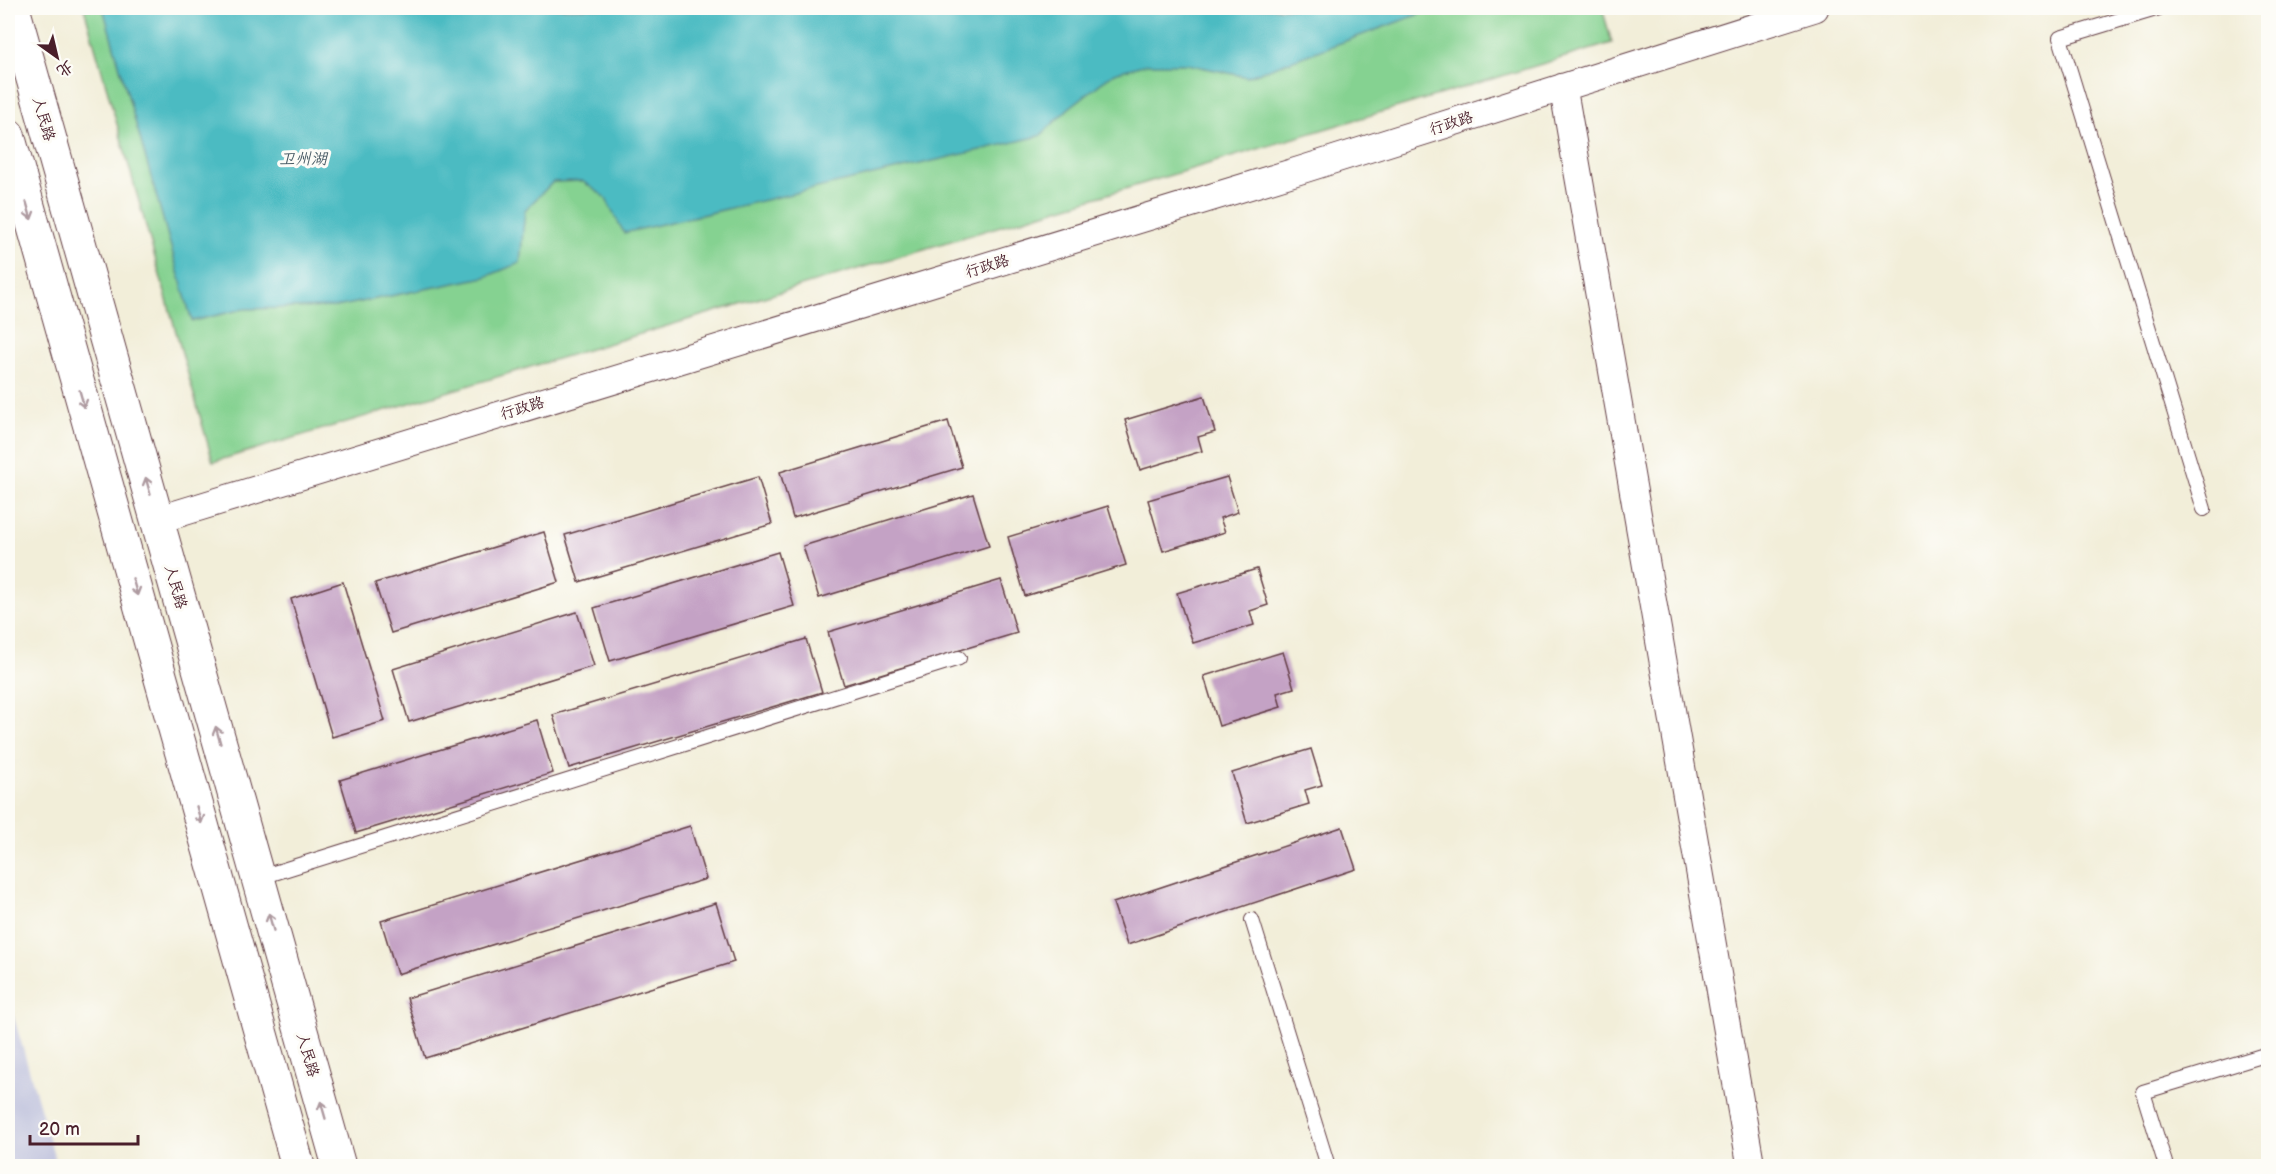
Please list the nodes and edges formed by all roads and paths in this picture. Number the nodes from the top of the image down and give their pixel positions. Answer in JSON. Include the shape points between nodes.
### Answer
{"nodes":[{"id":1,"x":13,"y":8,"type":"edge"},
{"id":2,"x":1815,"y":8,"type":"edge"},
{"id":3,"x":2159,"y":8,"type":"edge"},
{"id":4,"x":1563,"y":87,"type":"junction"},
{"id":5,"x":8,"y":135,"type":"edge"},
{"id":6,"x":2204,"y":509,"type":"dead end"},
{"id":7,"x":157,"y":520,"type":"junction"},
{"id":8,"x":959,"y":658,"type":"dead end"},
{"id":9,"x":258,"y":878,"type":"junction"},
{"id":10,"x":1252,"y":920,"type":"dead end"},
{"id":11,"x":2268,"y":1054,"type":"edge"},
{"id":12,"x":298,"y":1167,"type":"edge"},
{"id":13,"x":339,"y":1167,"type":"edge"},
{"id":14,"x":1328,"y":1167,"type":"edge"},
{"id":15,"x":1751,"y":1167,"type":"edge"},
{"id":16,"x":2166,"y":1167,"type":"edge"}],
"edges":[{"from":7,"to":1,"type":"street","name":"人民路","one_way":true},
{"from":2,"to":4,"type":"street","name":"行政路"},
{"from":3,"to":6,"type":"lane","via":[[2060,38]]},
{"from":4,"to":7,"type":"street","name":"行政路"},
{"from":4,"to":15,"type":"street"},
{"from":5,"to":12,"type":"street","one_way":true},
{"from":9,"to":7,"type":"street","name":"人民路","one_way":true},
{"from":8,"to":9,"type":"lane"},
{"from":13,"to":9,"type":"street","name":"人民路","one_way":true},
{"from":10,"to":14,"type":"lane"},
{"from":11,"to":16,"type":"lane","via":[[2144,1092]]}]}
